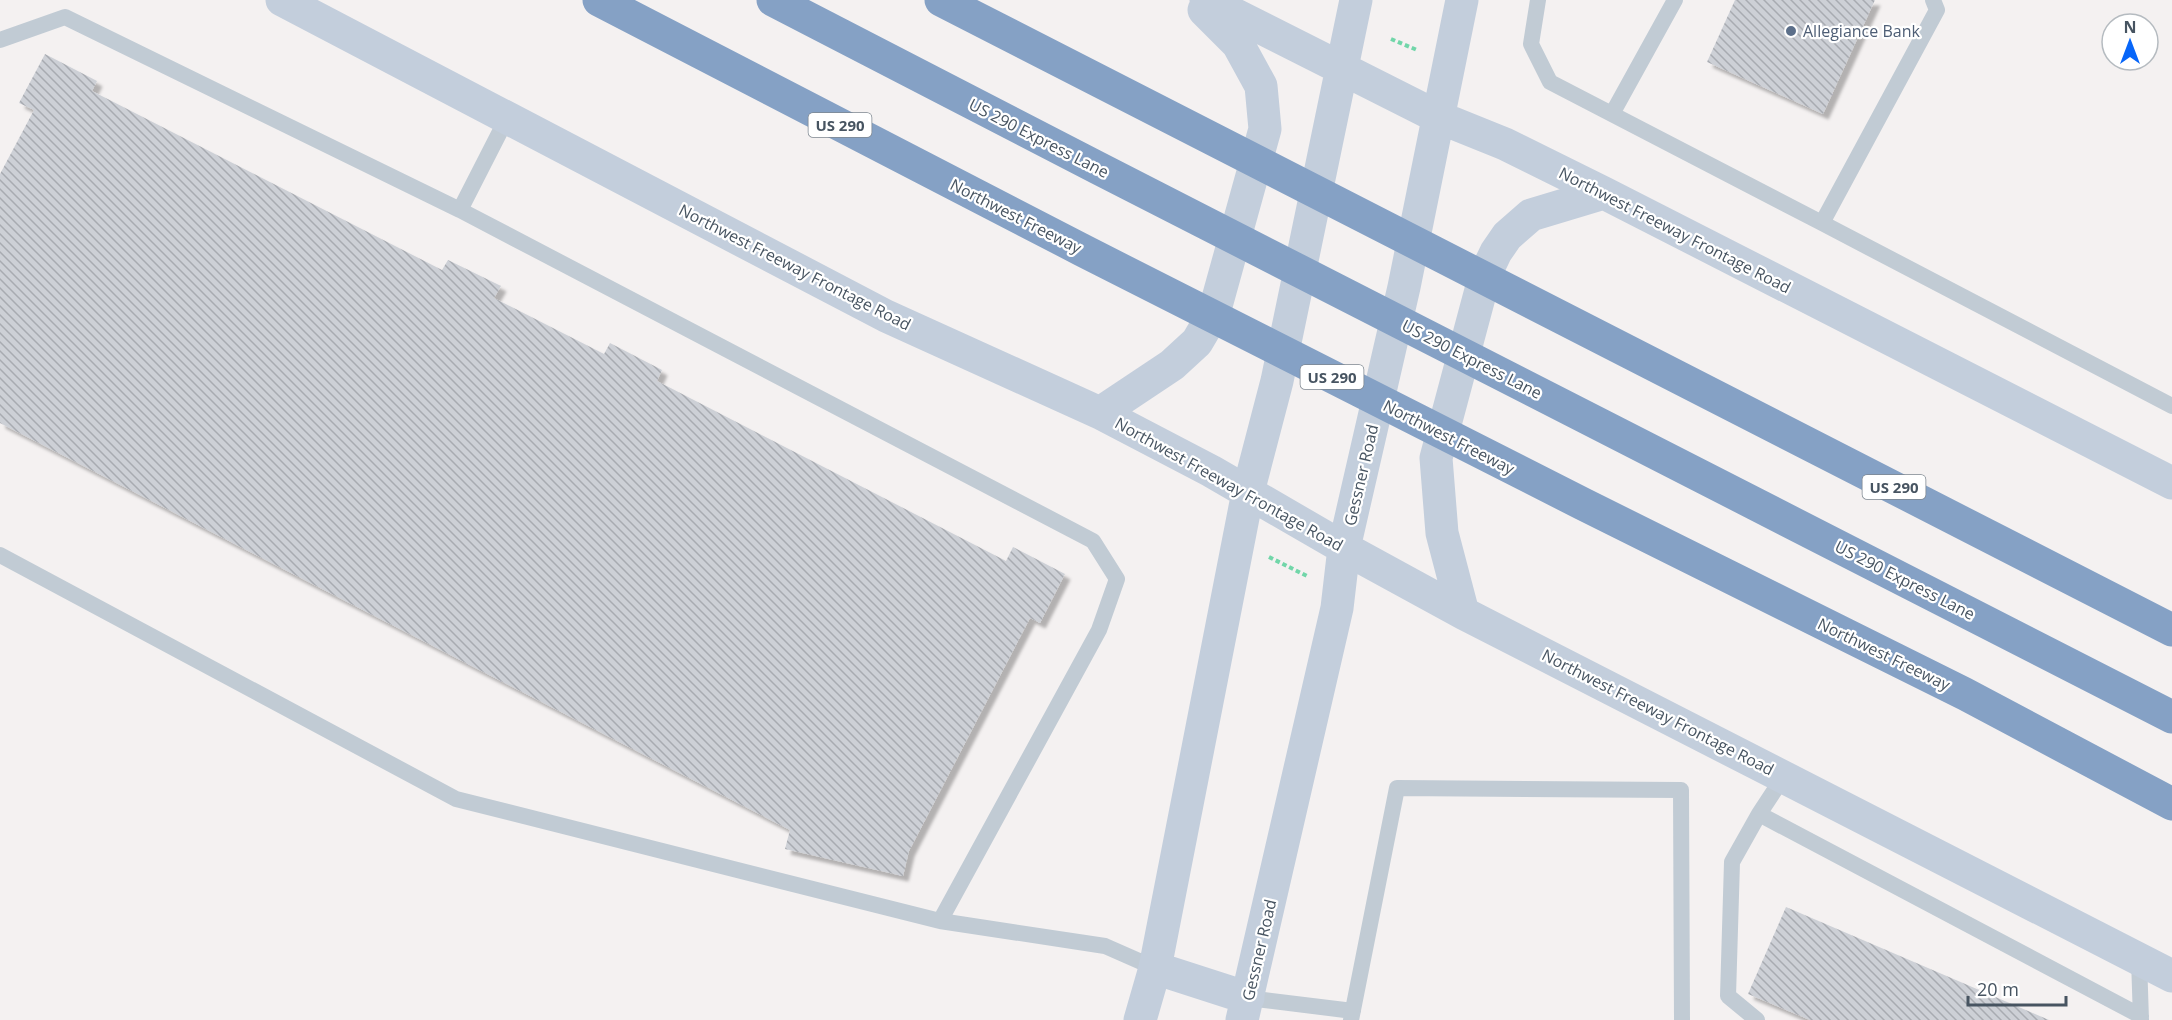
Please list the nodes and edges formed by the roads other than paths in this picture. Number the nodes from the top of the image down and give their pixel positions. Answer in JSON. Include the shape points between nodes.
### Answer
{"nodes":[{"id":1,"x":282,"y":0,"type":"edge"},
{"id":2,"x":599,"y":0,"type":"edge"},
{"id":3,"x":772,"y":0,"type":"edge"},
{"id":4,"x":941,"y":0,"type":"edge"},
{"id":5,"x":1194,"y":0,"type":"edge"},
{"id":6,"x":1206,"y":0,"type":"edge"},
{"id":7,"x":1356,"y":0,"type":"edge"},
{"id":8,"x":1462,"y":0,"type":"edge"},
{"id":9,"x":1538,"y":0,"type":"edge"},
{"id":10,"x":1675,"y":0,"type":"edge"},
{"id":11,"x":1933,"y":0,"type":"edge"},
{"id":12,"x":0,"y":40,"type":"edge"},
{"id":13,"x":1340,"y":68,"type":"junction"},
{"id":14,"x":1612,"y":114,"type":"junction"},
{"id":15,"x":1438,"y":117,"type":"junction"},
{"id":16,"x":507,"y":118,"type":"junction"},
{"id":17,"x":1604,"y":193,"type":"junction"},
{"id":18,"x":460,"y":210,"type":"junction"},
{"id":19,"x":1822,"y":223,"type":"junction"},
{"id":20,"x":2172,"y":406,"type":"edge"},
{"id":21,"x":1100,"y":413,"type":"junction"},
{"id":22,"x":2172,"y":483,"type":"edge"},
{"id":23,"x":1248,"y":492,"type":"junction"},
{"id":24,"x":1344,"y":548,"type":"junction"},
{"id":25,"x":0,"y":555,"type":"edge"},
{"id":26,"x":1463,"y":613,"type":"junction"},
{"id":27,"x":2172,"y":630,"type":"edge"},
{"id":28,"x":2172,"y":717,"type":"edge"},
{"id":29,"x":1784,"y":776,"type":"junction"},
{"id":30,"x":2166,"y":804,"type":"edge"},
{"id":31,"x":1759,"y":814,"type":"junction"},
{"id":32,"x":940,"y":921,"type":"junction"},
{"id":33,"x":2139,"y":959,"type":"junction"},
{"id":34,"x":1155,"y":968,"type":"junction"},
{"id":35,"x":2172,"y":976,"type":"edge"},
{"id":36,"x":1245,"y":1009,"type":"edge"},
{"id":37,"x":1352,"y":1016,"type":"edge"},
{"id":38,"x":2141,"y":1018,"type":"edge"},
{"id":39,"x":1140,"y":1020,"type":"edge"},
{"id":40,"x":1682,"y":1020,"type":"edge"},
{"id":41,"x":1757,"y":1020,"type":"edge"}],
"edges":[{"from":1,"to":16,"type":"main road","name":"Northwest Freeway Frontage Road"},
{"from":2,"to":30,"type":"highway","name":"Northwest Freeway","number":"US 290","via":[[1082,250],[1965,694]]},
{"from":3,"to":28,"type":"highway","name":"US 290 Express Lane"},
{"from":4,"to":27,"type":"highway","number":"US 290"},
{"from":5,"to":21,"type":"main road","via":[[1238,44],[1261,86],[1265,129],[1214,313],[1197,342],[1172,366]]},
{"from":6,"to":13,"type":"main road","name":"Northwest Freeway Frontage Road"},
{"from":7,"to":13,"type":"main road"},
{"from":8,"to":15,"type":"main road","name":"Gessner Road"},
{"from":9,"to":14,"type":"lane","via":[[1531,44],[1550,82]]},
{"from":10,"to":14,"type":"lane"},
{"from":11,"to":19,"type":"lane","via":[[1937,10]]},
{"from":12,"to":18,"type":"lane","via":[[65,17]]},
{"from":13,"to":15,"type":"main road","name":"Northwest Freeway Frontage Road"},
{"from":13,"to":23,"type":"main road","via":[[1277,381]]},
{"from":14,"to":19,"type":"lane"},
{"from":15,"to":17,"type":"main road","name":"Northwest Freeway Frontage Road","via":[[1505,144]]},
{"from":15,"to":24,"type":"main road","name":"Gessner Road","via":[[1404,287]]},
{"from":16,"to":18,"type":"lane"},
{"from":16,"to":21,"type":"main road","name":"Northwest Freeway Frontage Road","via":[[886,316]]},
{"from":17,"to":22,"type":"main road","name":"Northwest Freeway Frontage Road"},
{"from":17,"to":26,"type":"main road","via":[[1531,215],[1507,236],[1485,275],[1436,458],[1442,533]]},
{"from":18,"to":32,"type":"lane","via":[[1093,541],[1118,579],[1099,630]]},
{"from":19,"to":20,"type":"lane"},
{"from":21,"to":23,"type":"main road","name":"Northwest Freeway Frontage Road"},
{"from":23,"to":24,"type":"main road","name":"Northwest Freeway Frontage Road"},
{"from":23,"to":34,"type":"main road"},
{"from":24,"to":26,"type":"main road","name":"Northwest Freeway Frontage Road"},
{"from":24,"to":36,"type":"main road","name":"Gessner Road","via":[[1336,608]]},
{"from":25,"to":32,"type":"lane","via":[[456,799]]},
{"from":26,"to":29,"type":"main road","name":"Northwest Freeway Frontage Road"},
{"from":29,"to":31,"type":"lane"},
{"from":29,"to":33,"type":"main road","name":"Northwest Freeway Frontage Road"},
{"from":31,"to":38,"type":"lane"},
{"from":31,"to":41,"type":"lane","via":[[1732,862],[1728,996]]},
{"from":32,"to":34,"type":"lane","via":[[1105,946]]},
{"from":33,"to":35,"type":"main road","name":"Northwest Freeway Frontage Road"},
{"from":33,"to":38,"type":"lane"},
{"from":34,"to":36,"type":"main road"},
{"from":34,"to":39,"type":"main road"},
{"from":36,"to":37,"type":"lane"},
{"from":37,"to":40,"type":"lane","via":[[1397,788],[1681,790]]}]}
